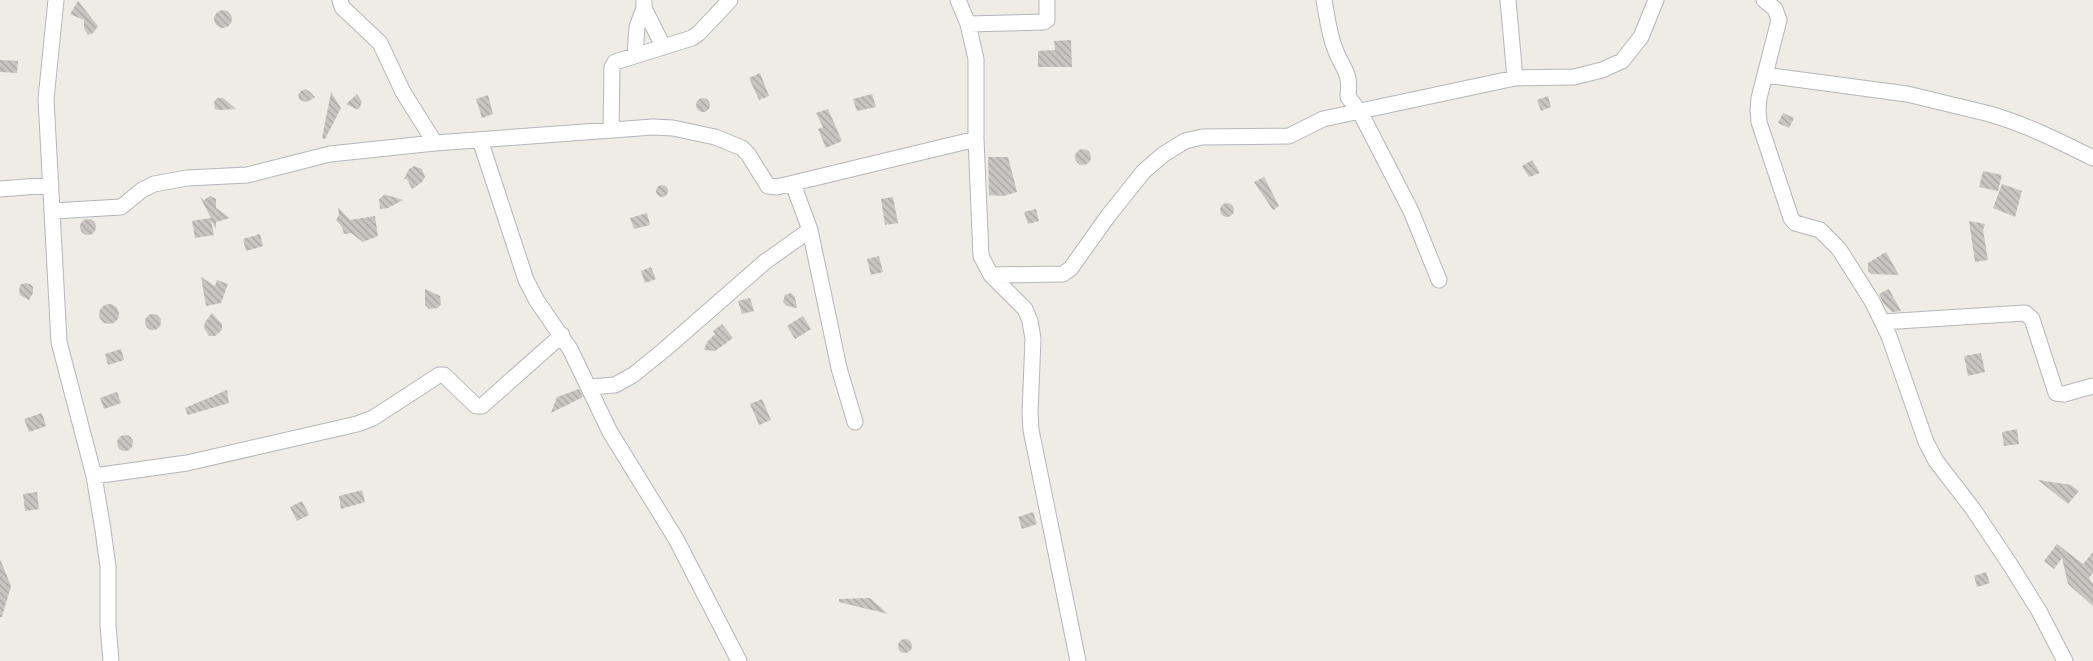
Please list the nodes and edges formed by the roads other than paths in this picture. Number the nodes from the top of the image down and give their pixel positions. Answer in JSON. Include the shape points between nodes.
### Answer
{"nodes":[{"id":1,"x":56,"y":0,"type":"edge"},
{"id":2,"x":340,"y":0,"type":"edge"},
{"id":3,"x":730,"y":0,"type":"edge"},
{"id":4,"x":958,"y":0,"type":"edge"},
{"id":5,"x":1047,"y":0,"type":"edge"},
{"id":6,"x":1324,"y":0,"type":"edge"},
{"id":7,"x":1508,"y":0,"type":"edge"},
{"id":8,"x":1656,"y":0,"type":"edge"},
{"id":9,"x":1764,"y":0,"type":"edge"},
{"id":10,"x":644,"y":4,"type":"edge"},
{"id":11,"x":968,"y":24,"type":"junction"},
{"id":12,"x":663,"y":46,"type":"junction"},
{"id":13,"x":635,"y":55,"type":"junction"},
{"id":14,"x":1765,"y":75,"type":"junction"},
{"id":15,"x":1515,"y":78,"type":"junction"},
{"id":16,"x":1348,"y":97,"type":"junction"},
{"id":17,"x":1360,"y":112,"type":"junction"},
{"id":18,"x":1323,"y":119,"type":"junction"},
{"id":19,"x":612,"y":130,"type":"junction"},
{"id":20,"x":976,"y":139,"type":"junction"},
{"id":21,"x":480,"y":140,"type":"junction"},
{"id":22,"x":435,"y":143,"type":"junction"},
{"id":23,"x":2093,"y":158,"type":"edge"},
{"id":24,"x":793,"y":184,"type":"junction"},
{"id":25,"x":51,"y":185,"type":"junction"},
{"id":26,"x":0,"y":189,"type":"edge"},
{"id":27,"x":53,"y":211,"type":"junction"},
{"id":28,"x":810,"y":230,"type":"junction"},
{"id":29,"x":991,"y":275,"type":"junction"},
{"id":30,"x":1439,"y":280,"type":"dead end"},
{"id":31,"x":1882,"y":322,"type":"junction"},
{"id":32,"x":562,"y":335,"type":"junction"},
{"id":33,"x":2093,"y":386,"type":"edge"},
{"id":34,"x":590,"y":387,"type":"junction"},
{"id":35,"x":855,"y":422,"type":"dead end"},
{"id":36,"x":94,"y":476,"type":"junction"},
{"id":37,"x":110,"y":661,"type":"edge"},
{"id":38,"x":739,"y":661,"type":"edge"},
{"id":39,"x":1078,"y":661,"type":"edge"},
{"id":40,"x":2066,"y":661,"type":"edge"}],
"edges":[{"from":1,"to":25,"type":"street","via":[[46,99]]},
{"from":2,"to":22,"type":"street","via":[[342,7],[380,43],[404,92]]},
{"from":3,"to":12,"type":"street","via":[[692,38]]},
{"from":4,"to":11,"type":"street"},
{"from":5,"to":11,"type":"street","via":[[1047,20],[1044,22]]},
{"from":6,"to":16,"type":"street","via":[[1335,50],[1346,67]]},
{"from":7,"to":15,"type":"street"},
{"from":8,"to":15,"type":"street","via":[[1641,37],[1622,61],[1574,77]]},
{"from":9,"to":14,"type":"street","via":[[1775,9],[1779,20]]},
{"from":10,"to":12,"type":"street"},
{"from":10,"to":13,"type":"street","via":[[637,27]]},
{"from":11,"to":20,"type":"street","via":[[976,59]]},
{"from":12,"to":13,"type":"street"},
{"from":13,"to":19,"type":"street","via":[[615,62],[612,67]]},
{"from":14,"to":23,"type":"street","via":[[1908,94],[1992,115]]},
{"from":14,"to":31,"type":"street","via":[[1759,98],[1759,122],[1791,218],[1795,223],[1820,230],[1839,249]]},
{"from":15,"to":17,"type":"street"},
{"from":16,"to":17,"type":"street"},
{"from":16,"to":18,"type":"street","via":[[1341,110]]},
{"from":17,"to":18,"type":"street"},
{"from":17,"to":30,"type":"street","via":[[1411,211]]},
{"from":18,"to":29,"type":"street","via":[[1289,136],[1202,137],[1185,142],[1144,171],[1071,268],[1063,274]]},
{"from":19,"to":21,"type":"street"},
{"from":19,"to":24,"type":"street","via":[[673,128],[715,137],[742,148],[768,186]]},
{"from":20,"to":24,"type":"street"},
{"from":20,"to":29,"type":"street","via":[[981,256]]},
{"from":21,"to":22,"type":"street"},
{"from":21,"to":32,"type":"street","via":[[522,272]]},
{"from":22,"to":27,"type":"street","via":[[330,154],[234,176],[187,178],[148,187],[121,207]]},
{"from":24,"to":28,"type":"street"},
{"from":25,"to":26,"type":"street"},
{"from":25,"to":27,"type":"street"},
{"from":27,"to":36,"type":"street","via":[[59,342]]},
{"from":28,"to":34,"type":"street","via":[[766,261],[633,375],[615,385]]},
{"from":28,"to":35,"type":"street","via":[[839,368]]},
{"from":29,"to":39,"type":"street","via":[[1025,309],[1030,321],[1033,339],[1031,430]]},
{"from":31,"to":33,"type":"street","via":[[2025,313],[2032,319],[2056,392],[2064,394]]},
{"from":31,"to":40,"type":"street","via":[[1936,461],[1974,509],[2012,566]]},
{"from":32,"to":34,"type":"street"},
{"from":32,"to":36,"type":"street","via":[[482,406],[476,406],[444,375],[439,375],[373,418],[357,424],[187,462]]},
{"from":34,"to":38,"type":"street","via":[[610,432],[684,553]]},
{"from":36,"to":37,"type":"street","via":[[108,567]]}]}
